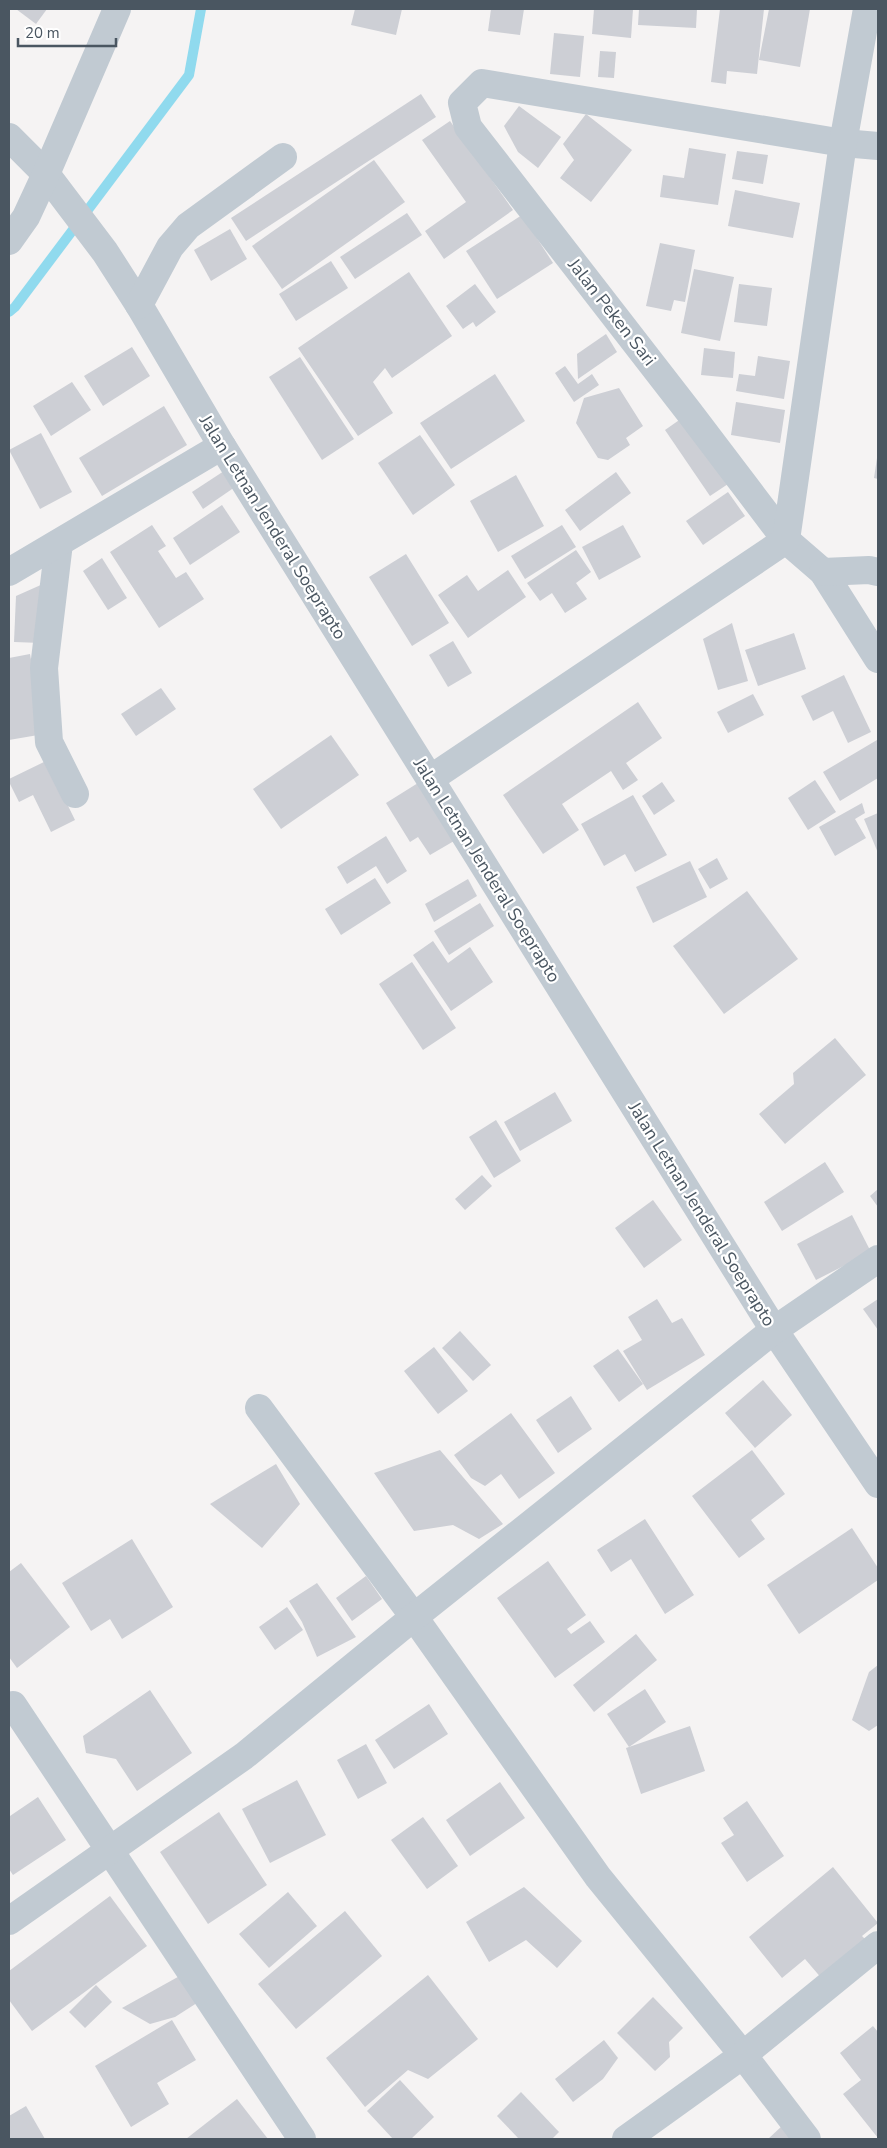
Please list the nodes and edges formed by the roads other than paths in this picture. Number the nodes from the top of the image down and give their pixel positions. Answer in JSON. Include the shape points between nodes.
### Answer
{"nodes":[{"id":1,"x":117,"y":9,"type":"edge"},
{"id":2,"x":866,"y":9,"type":"edge"},
{"id":3,"x":9,"y":137,"type":"edge"},
{"id":4,"x":843,"y":143,"type":"junction"},
{"id":5,"x":878,"y":146,"type":"edge"},
{"id":6,"x":283,"y":157,"type":"dead end"},
{"id":7,"x":46,"y":174,"type":"junction"},
{"id":8,"x":9,"y":241,"type":"edge"},
{"id":9,"x":139,"y":305,"type":"junction"},
{"id":10,"x":222,"y":446,"type":"junction"},
{"id":11,"x":786,"y":540,"type":"junction"},
{"id":12,"x":59,"y":542,"type":"junction"},
{"id":13,"x":9,"y":572,"type":"edge"},
{"id":14,"x":823,"y":572,"type":"junction"},
{"id":15,"x":878,"y":572,"type":"edge"},
{"id":16,"x":878,"y":659,"type":"edge"},
{"id":17,"x":430,"y":779,"type":"junction"},
{"id":18,"x":75,"y":794,"type":"dead end"},
{"id":19,"x":878,"y":1259,"type":"edge"},
{"id":20,"x":774,"y":1330,"type":"junction"},
{"id":21,"x":259,"y":1408,"type":"dead end"},
{"id":22,"x":878,"y":1484,"type":"edge"},
{"id":23,"x":414,"y":1617,"type":"junction"},
{"id":24,"x":13,"y":1705,"type":"dead end"},
{"id":25,"x":110,"y":1851,"type":"junction"},
{"id":26,"x":9,"y":1921,"type":"edge"},
{"id":27,"x":878,"y":1945,"type":"edge"},
{"id":28,"x":743,"y":2055,"type":"junction"},
{"id":29,"x":302,"y":2139,"type":"edge"},
{"id":30,"x":626,"y":2139,"type":"edge"},
{"id":31,"x":808,"y":2139,"type":"edge"}],
"edges":[{"from":1,"to":7,"type":"street"},
{"from":2,"to":4,"type":"street"},
{"from":3,"to":7,"type":"street","name":"Jalan Letnan Jenderal Soeprapto"},
{"from":4,"to":5,"type":"street"},
{"from":4,"to":11,"type":"street"},
{"from":4,"to":11,"type":"street","name":"Jalan Peken Sari","via":[[482,83],[462,103],[468,127]]},
{"from":6,"to":9,"type":"street","via":[[188,226],[170,247]]},
{"from":7,"to":8,"type":"street","via":[[26,217]]},
{"from":7,"to":9,"type":"street","name":"Jalan Letnan Jenderal Soeprapto","via":[[105,252]]},
{"from":9,"to":10,"type":"street","name":"Jalan Letnan Jenderal Soeprapto"},
{"from":10,"to":12,"type":"street"},
{"from":10,"to":17,"type":"street","name":"Jalan Letnan Jenderal Soeprapto"},
{"from":11,"to":14,"type":"street"},
{"from":11,"to":17,"type":"street"},
{"from":12,"to":13,"type":"street"},
{"from":12,"to":18,"type":"street","via":[[45,677],[49,742]]},
{"from":14,"to":15,"type":"street"},
{"from":14,"to":16,"type":"street"},
{"from":17,"to":20,"type":"street","name":"Jalan Letnan Jenderal Soeprapto"},
{"from":19,"to":20,"type":"street"},
{"from":20,"to":22,"type":"street","name":"Jalan Letnan Jenderal Soeprapto"},
{"from":20,"to":23,"type":"street"},
{"from":21,"to":23,"type":"street"},
{"from":23,"to":25,"type":"street","via":[[244,1756]]},
{"from":23,"to":28,"type":"street","via":[[598,1876]]},
{"from":24,"to":25,"type":"street"},
{"from":25,"to":26,"type":"street"},
{"from":25,"to":29,"type":"street"},
{"from":27,"to":28,"type":"street"},
{"from":28,"to":30,"type":"street"},
{"from":28,"to":31,"type":"street"}]}
